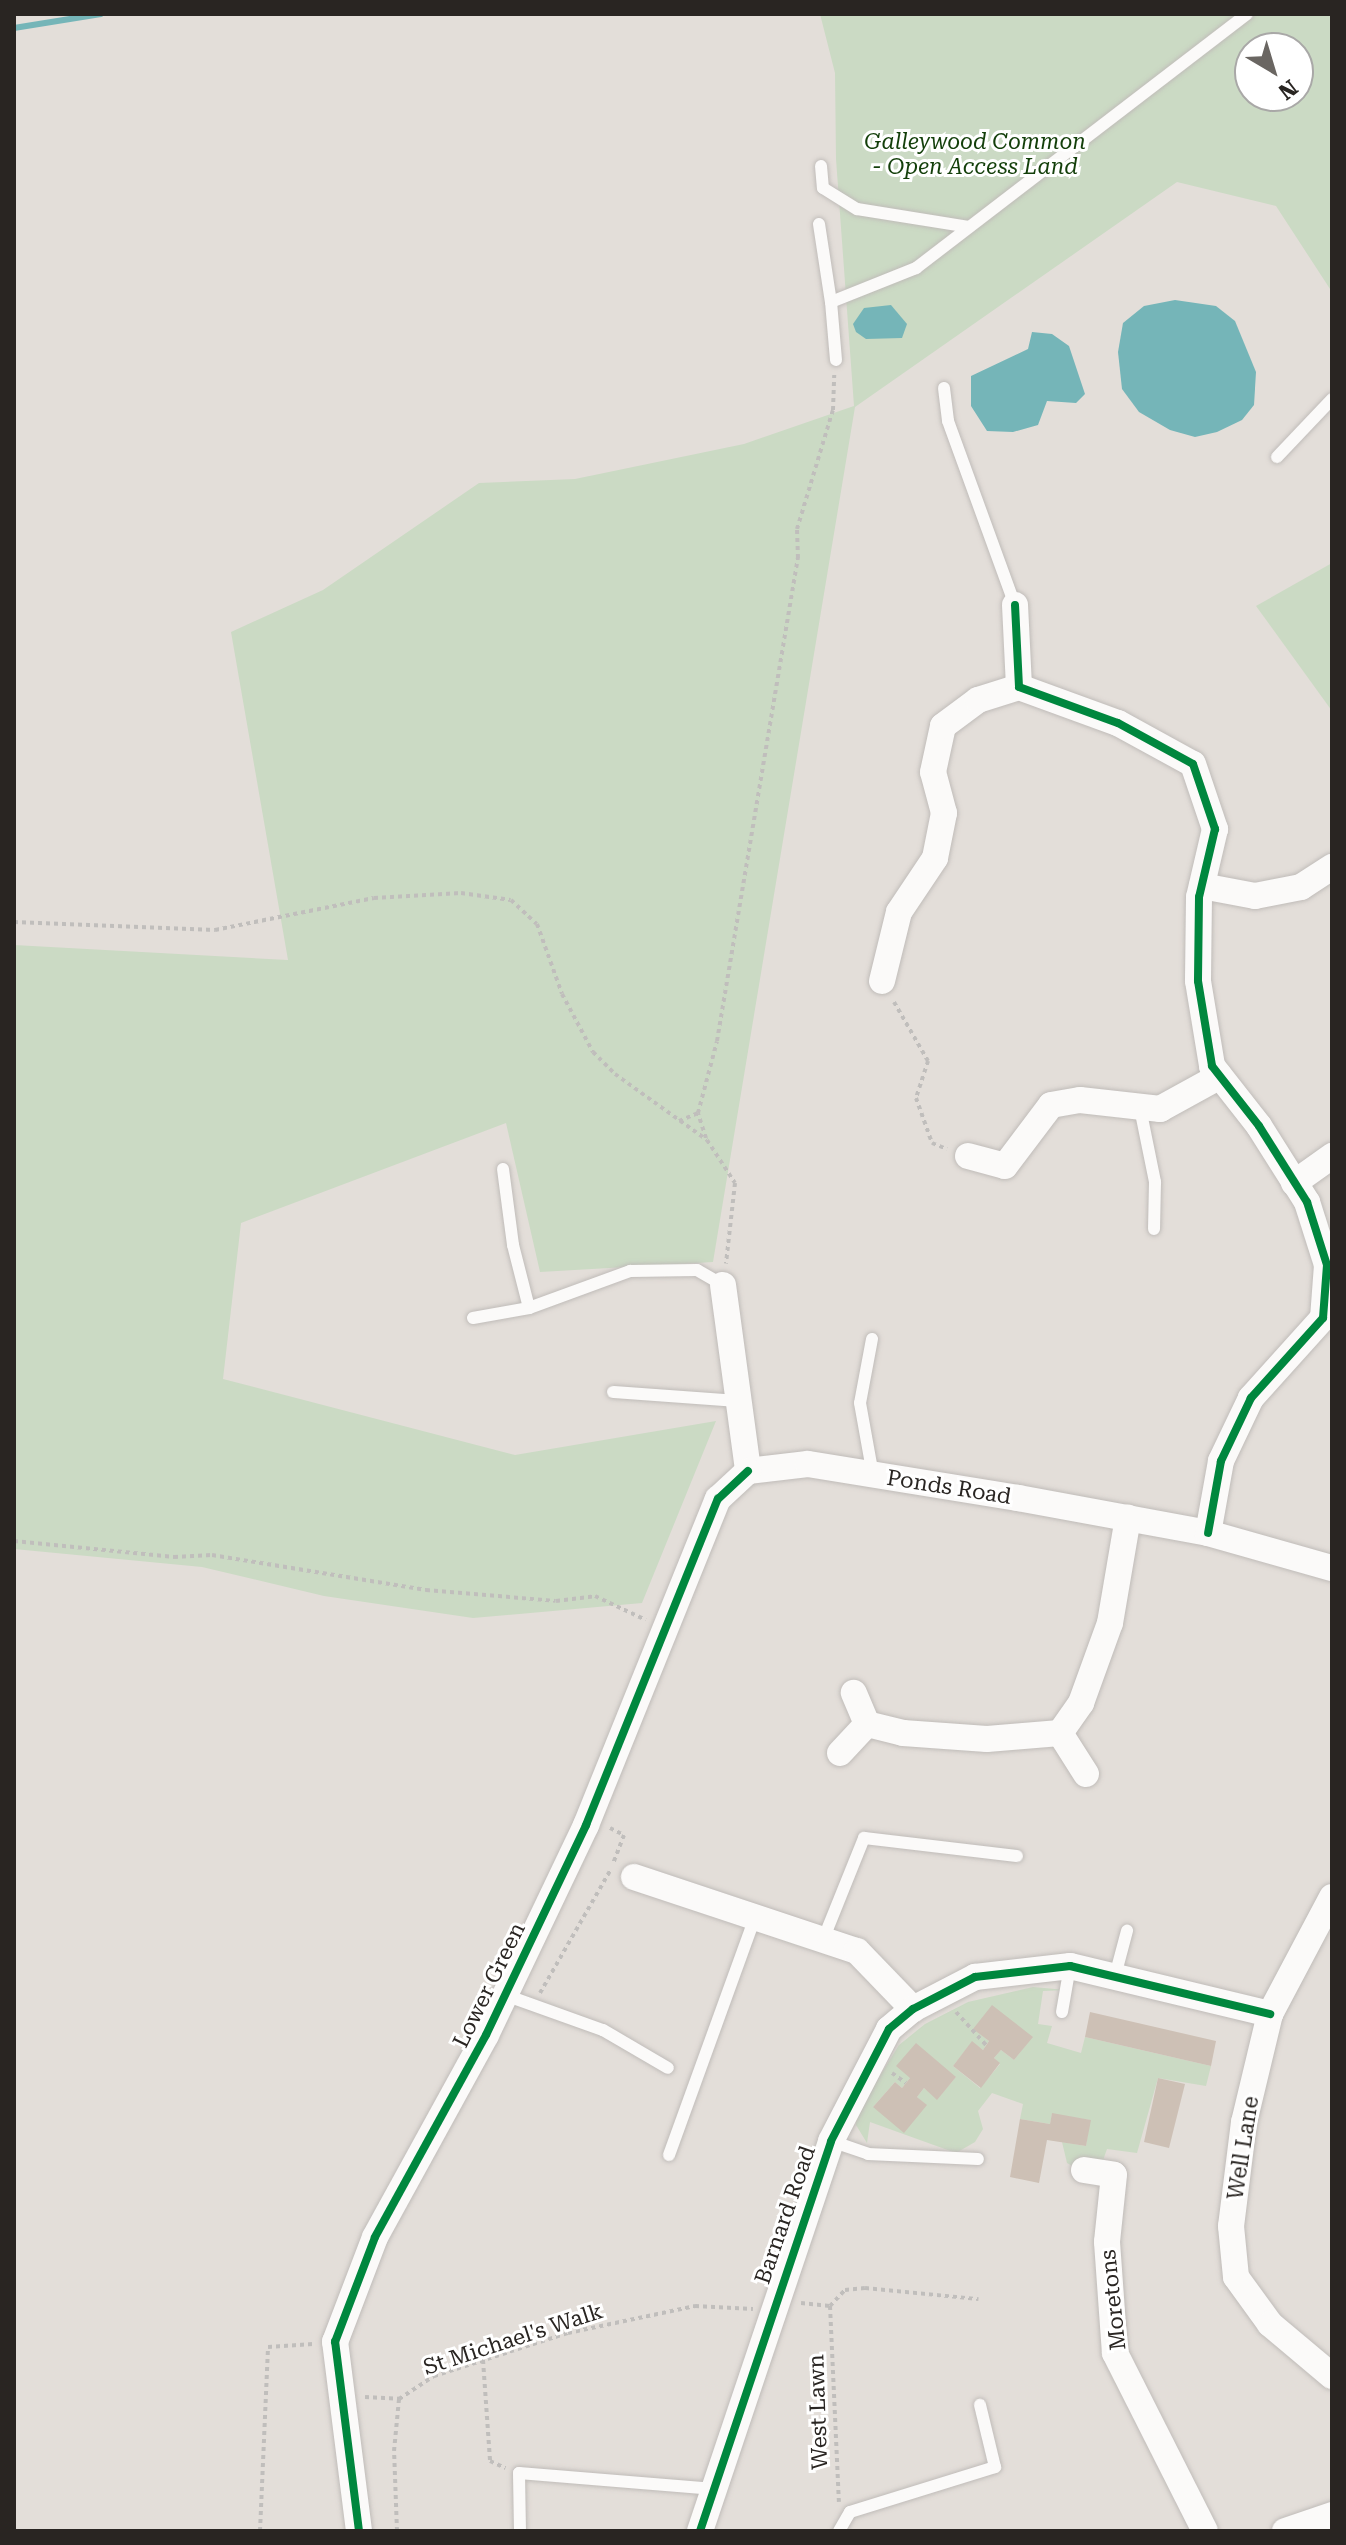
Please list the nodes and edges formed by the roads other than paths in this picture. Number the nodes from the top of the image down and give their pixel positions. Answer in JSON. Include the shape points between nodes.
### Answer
{"nodes":[{"id":1,"x":1247,"y":14,"type":"edge"},
{"id":2,"x":821,"y":166,"type":"dead end"},
{"id":3,"x":819,"y":224,"type":"dead end"},
{"id":4,"x":969,"y":227,"type":"junction"},
{"id":5,"x":831,"y":302,"type":"junction"},
{"id":6,"x":836,"y":360,"type":"road end"},
{"id":7,"x":944,"y":388,"type":"dead end"},
{"id":8,"x":1332,"y":399,"type":"edge"},
{"id":9,"x":1277,"y":457,"type":"dead end"},
{"id":10,"x":1015,"y":605,"type":"joint"},
{"id":11,"x":1019,"y":687,"type":"junction"},
{"id":12,"x":1332,"y":867,"type":"edge"},
{"id":13,"x":1202,"y":886,"type":"junction"},
{"id":14,"x":882,"y":981,"type":"road end"},
{"id":15,"x":1220,"y":1076,"type":"junction"},
{"id":16,"x":1140,"y":1108,"type":"junction"},
{"id":17,"x":968,"y":1156,"type":"road end"},
{"id":18,"x":1332,"y":1156,"type":"edge"},
{"id":19,"x":503,"y":1169,"type":"dead end"},
{"id":20,"x":1294,"y":1183,"type":"junction"},
{"id":21,"x":1154,"y":1229,"type":"dead end"},
{"id":22,"x":723,"y":1285,"type":"joint"},
{"id":23,"x":529,"y":1308,"type":"junction"},
{"id":24,"x":473,"y":1318,"type":"dead end"},
{"id":25,"x":872,"y":1339,"type":"dead end"},
{"id":26,"x":613,"y":1392,"type":"dead end"},
{"id":27,"x":742,"y":1401,"type":"junction"},
{"id":28,"x":748,"y":1471,"type":"junction"},
{"id":29,"x":873,"y":1475,"type":"junction"},
{"id":30,"x":1128,"y":1518,"type":"junction"},
{"id":31,"x":1208,"y":1533,"type":"junction"},
{"id":32,"x":1332,"y":1568,"type":"edge"},
{"id":33,"x":854,"y":1693,"type":"dead end"},
{"id":34,"x":867,"y":1724,"type":"junction"},
{"id":35,"x":1060,"y":1733,"type":"junction"},
{"id":36,"x":840,"y":1753,"type":"dead end"},
{"id":37,"x":1086,"y":1774,"type":"dead end"},
{"id":38,"x":1017,"y":1856,"type":"dead end"},
{"id":39,"x":623,"y":1872,"type":"road end"},
{"id":40,"x":1332,"y":1897,"type":"edge"},
{"id":41,"x":755,"y":1917,"type":"junction"},
{"id":42,"x":1127,"y":1931,"type":"dead end"},
{"id":43,"x":823,"y":1940,"type":"junction"},
{"id":44,"x":1070,"y":1966,"type":"junction"},
{"id":45,"x":1115,"y":1976,"type":"junction"},
{"id":46,"x":505,"y":1995,"type":"junction"},
{"id":47,"x":913,"y":2009,"type":"junction"},
{"id":48,"x":1062,"y":2012,"type":"dead end"},
{"id":49,"x":1270,"y":2014,"type":"junction"},
{"id":50,"x":668,"y":2068,"type":"dead end"},
{"id":51,"x":831,"y":2141,"type":"junction"},
{"id":52,"x":669,"y":2155,"type":"dead end"},
{"id":53,"x":978,"y":2159,"type":"dead end"},
{"id":54,"x":1084,"y":2170,"type":"dead end"},
{"id":55,"x":1332,"y":2376,"type":"edge"},
{"id":56,"x":980,"y":2405,"type":"dead end"},
{"id":57,"x":714,"y":2489,"type":"junction"},
{"id":58,"x":1332,"y":2515,"type":"edge"},
{"id":59,"x":359,"y":2531,"type":"edge"},
{"id":60,"x":520,"y":2531,"type":"edge"},
{"id":61,"x":700,"y":2531,"type":"edge"},
{"id":62,"x":839,"y":2531,"type":"edge"},
{"id":63,"x":1205,"y":2531,"type":"edge"},
{"id":64,"x":1285,"y":2531,"type":"edge"}],
"edges":[{"from":1,"to":4,"type":"lane"},
{"from":2,"to":4,"type":"lane","via":[[823,188],[857,209]]},
{"from":3,"to":5,"type":"lane"},
{"from":4,"to":5,"type":"lane","via":[[916,268]]},
{"from":5,"to":6,"type":"lane"},
{"from":7,"to":10,"type":"lane","via":[[948,421]]},
{"from":8,"to":9,"type":"lane"},
{"from":10,"to":11,"type":"street"},
{"from":11,"to":13,"type":"street","via":[[1118,723],[1193,764],[1215,829]]},
{"from":11,"to":14,"type":"street","via":[[978,700],[943,726],[933,772],[944,813],[935,858],[899,912]]},
{"from":12,"to":13,"type":"street","via":[[1301,887],[1255,896]]},
{"from":13,"to":15,"type":"street","via":[[1198,981],[1212,1066]]},
{"from":15,"to":16,"type":"street","via":[[1160,1109]]},
{"from":15,"to":20,"type":"street"},
{"from":16,"to":17,"type":"street","via":[[1080,1100],[1051,1105],[1005,1166]]},
{"from":16,"to":21,"type":"lane","via":[[1155,1182]]},
{"from":18,"to":20,"type":"street"},
{"from":19,"to":23,"type":"lane","via":[[513,1245]]},
{"from":20,"to":31,"type":"street","via":[[1307,1202],[1327,1265],[1323,1318],[1251,1398],[1221,1461]]},
{"from":22,"to":23,"type":"lane","via":[[697,1270],[630,1271]]},
{"from":22,"to":27,"type":"street"},
{"from":23,"to":24,"type":"lane"},
{"from":25,"to":29,"type":"lane","via":[[860,1403]]},
{"from":26,"to":27,"type":"lane"},
{"from":27,"to":28,"type":"street"},
{"from":28,"to":29,"type":"street","name":"Ponds Road","via":[[808,1464]]},
{"from":28,"to":46,"type":"street","name":"Lower Green","via":[[718,1499],[588,1819]]},
{"from":29,"to":30,"type":"street","name":"Ponds Road"},
{"from":30,"to":31,"type":"street","name":"Ponds Road"},
{"from":30,"to":35,"type":"street","via":[[1110,1623],[1081,1703]]},
{"from":31,"to":32,"type":"street","name":"Ponds Road"},
{"from":33,"to":34,"type":"street"},
{"from":34,"to":35,"type":"street","via":[[903,1733],[987,1739]]},
{"from":34,"to":36,"type":"street"},
{"from":35,"to":37,"type":"street"},
{"from":38,"to":43,"type":"lane","via":[[864,1838]]},
{"from":39,"to":41,"type":"street"},
{"from":40,"to":49,"type":"street","name":"Well Lane"},
{"from":41,"to":43,"type":"street"},
{"from":41,"to":52,"type":"lane"},
{"from":42,"to":45,"type":"lane"},
{"from":43,"to":47,"type":"street","via":[[857,1951]]},
{"from":44,"to":45,"type":"street","name":"Barnard Road"},
{"from":44,"to":47,"type":"street","name":"Barnard Road","via":[[975,1977]]},
{"from":44,"to":48,"type":"lane"},
{"from":45,"to":49,"type":"street","name":"Barnard Road"},
{"from":46,"to":50,"type":"lane","via":[[603,2030]]},
{"from":46,"to":59,"type":"street","name":"Lower Green","via":[[375,2237],[335,2342]]},
{"from":47,"to":51,"type":"street","name":"Barnard Road","via":[[889,2029]]},
{"from":49,"to":55,"type":"street","name":"Well Lane","via":[[1244,2122],[1231,2226],[1236,2277],[1270,2324]]},
{"from":51,"to":53,"type":"lane","via":[[868,2154]]},
{"from":51,"to":57,"type":"street","name":"Barnard Road"},
{"from":54,"to":63,"type":"street","name":"Moretons","via":[[1114,2175],[1107,2242],[1115,2353]]},
{"from":56,"to":62,"type":"lane","via":[[995,2467],[850,2512]]},
{"from":57,"to":60,"type":"lane","via":[[519,2473]]},
{"from":57,"to":61,"type":"street","name":"Barnard Road"},
{"from":58,"to":64,"type":"street"}]}
